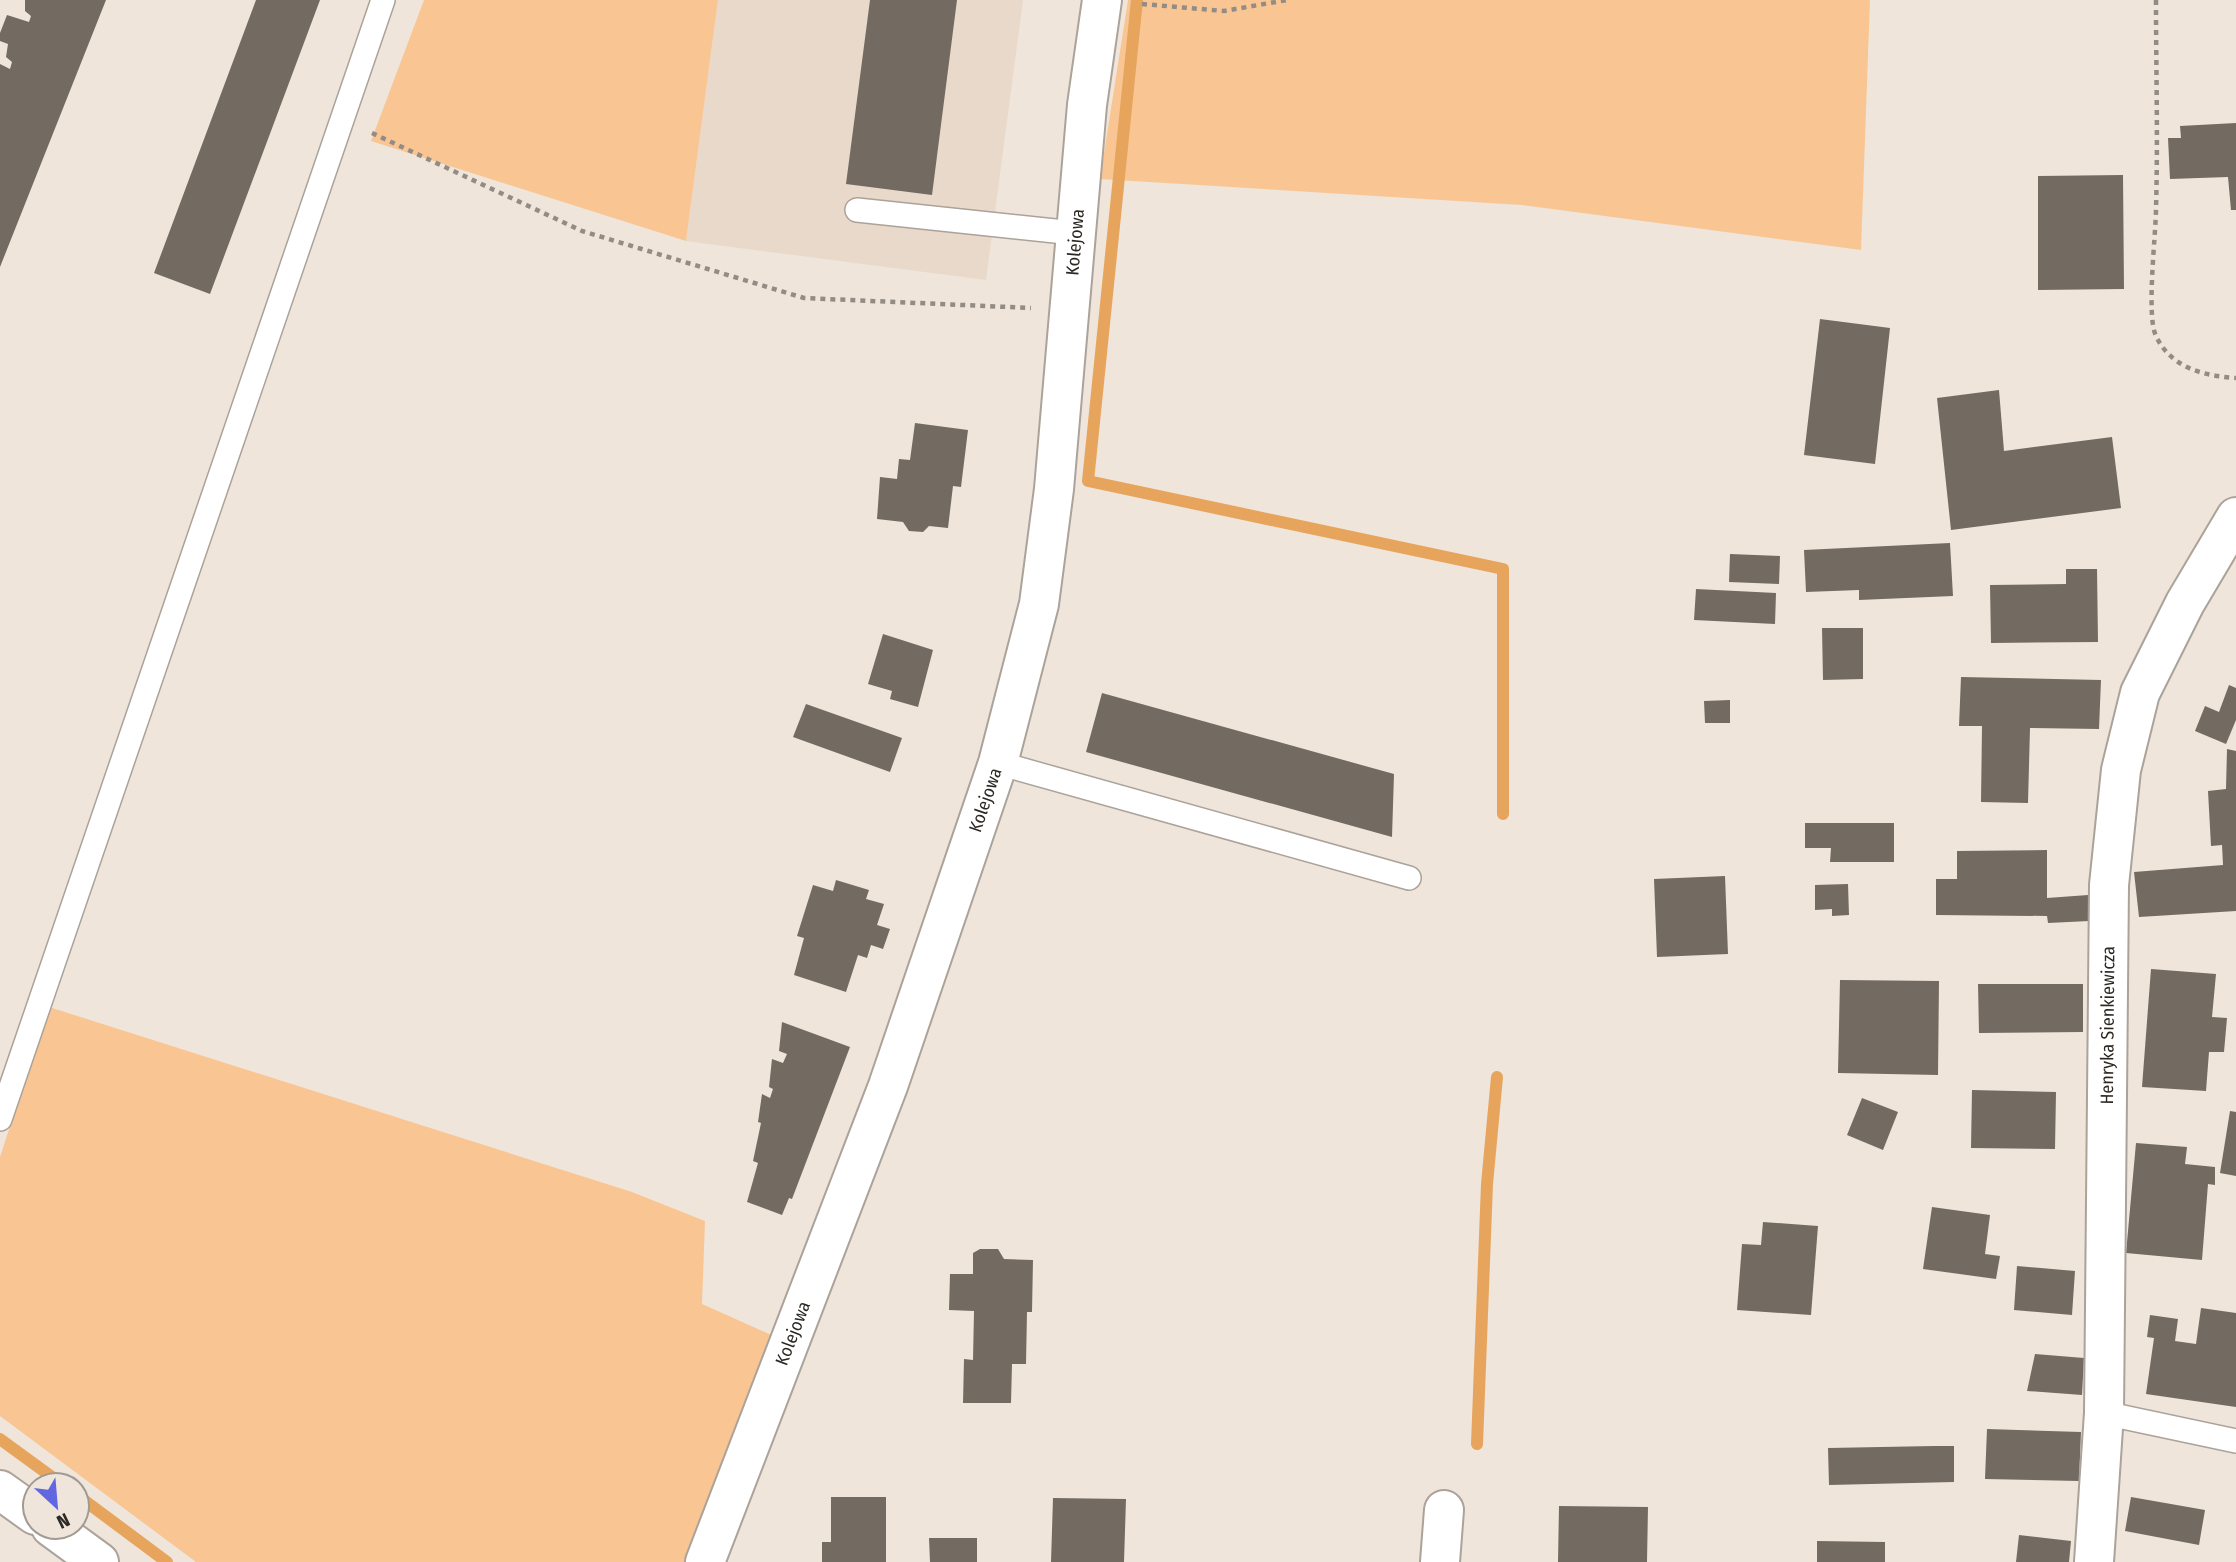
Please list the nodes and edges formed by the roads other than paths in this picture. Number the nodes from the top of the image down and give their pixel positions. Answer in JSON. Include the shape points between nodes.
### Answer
{"nodes":[{"id":1,"x":383,"y":0,"type":"edge"},
{"id":2,"x":1102,"y":0,"type":"edge"},
{"id":3,"x":857,"y":210,"type":"dead end"},
{"id":4,"x":1074,"y":233,"type":"junction"},
{"id":5,"x":2236,"y":517,"type":"edge"},
{"id":6,"x":998,"y":763,"type":"junction"},
{"id":7,"x":1409,"y":878,"type":"dead end"},
{"id":8,"x":0,"y":1118,"type":"edge"},
{"id":9,"x":2104,"y":1413,"type":"junction"},
{"id":10,"x":2236,"y":1441,"type":"edge"},
{"id":11,"x":0,"y":1490,"type":"edge"},
{"id":12,"x":21,"y":1506,"type":"edge"},
{"id":13,"x":1444,"y":1510,"type":"dead end"},
{"id":14,"x":70,"y":1541,"type":"edge"},
{"id":15,"x":99,"y":1562,"type":"edge"},
{"id":16,"x":705,"y":1562,"type":"edge"},
{"id":17,"x":1440,"y":1562,"type":"edge"},
{"id":18,"x":2094,"y":1562,"type":"edge"}],
"edges":[{"from":1,"to":8,"type":"lane"},
{"from":2,"to":4,"type":"street","name":"Kolejowa"},
{"from":3,"to":4,"type":"lane"},
{"from":4,"to":6,"type":"street","name":"Kolejowa","via":[[1054,489],[1039,604]]},
{"from":5,"to":9,"type":"street","name":"Henryka Sienkiewicza","via":[[2185,603],[2140,693],[2121,771],[2109,885]]},
{"from":6,"to":7,"type":"lane"},
{"from":6,"to":16,"type":"street","name":"Kolejowa","via":[[888,1086]]},
{"from":9,"to":10,"type":"lane"},
{"from":9,"to":18,"type":"street","name":"Henryka Sienkiewicza"},
{"from":11,"to":12,"type":"street"},
{"from":13,"to":17,"type":"street"},
{"from":14,"to":15,"type":"street"}]}
